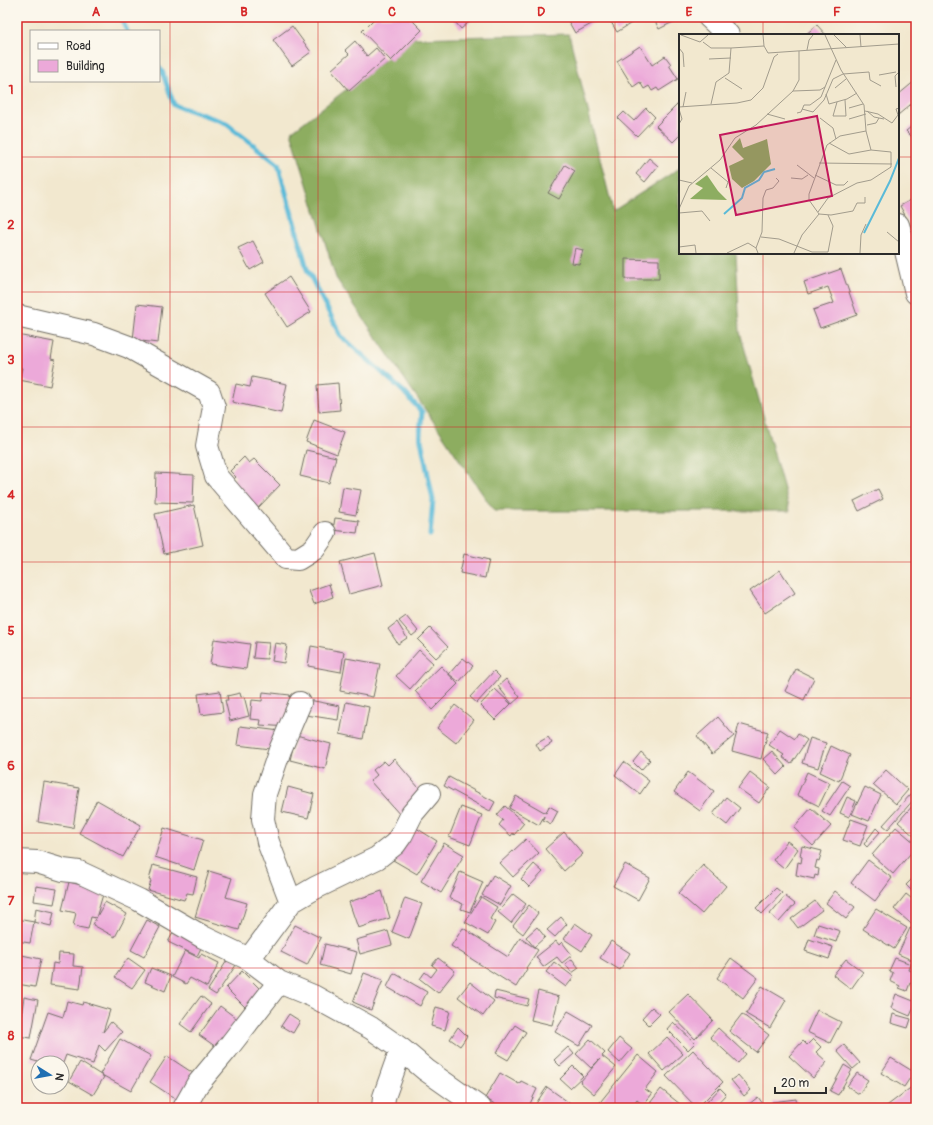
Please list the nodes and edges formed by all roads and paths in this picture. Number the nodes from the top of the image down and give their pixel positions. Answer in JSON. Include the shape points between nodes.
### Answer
{"nodes":[{"id":1,"x":709,"y":17,"type":"edge"},
{"id":2,"x":727,"y":34,"type":"edge"},
{"id":3,"x":899,"y":228,"type":"edge"},
{"id":4,"x":916,"y":293,"type":"edge"},
{"id":5,"x":17,"y":316,"type":"edge"},
{"id":6,"x":325,"y":533,"type":"dead end"},
{"id":7,"x":300,"y":703,"type":"dead end"},
{"id":8,"x":429,"y":794,"type":"dead end"},
{"id":9,"x":17,"y":861,"type":"edge"},
{"id":10,"x":291,"y":902,"type":"junction"},
{"id":11,"x":249,"y":959,"type":"junction"},
{"id":12,"x":279,"y":982,"type":"junction"},
{"id":13,"x":401,"y":1049,"type":"junction"},
{"id":14,"x":184,"y":1108,"type":"edge"},
{"id":15,"x":383,"y":1108,"type":"edge"},
{"id":16,"x":480,"y":1108,"type":"edge"}],
"edges":[{"from":1,"to":2,"type":"street"},
{"from":3,"to":4,"type":"street"},
{"from":5,"to":6,"type":"street","via":[[94,334],[128,347],[209,392],[214,407],[207,446],[216,476],[286,558],[298,559],[314,549]]},
{"from":7,"to":10,"type":"street","via":[[265,794],[263,819],[268,842]]},
{"from":8,"to":10,"type":"street","via":[[412,814],[395,844],[386,852]]},
{"from":9,"to":11,"type":"street","via":[[37,862],[79,872]]},
{"from":10,"to":11,"type":"street"},
{"from":11,"to":12,"type":"street"},
{"from":12,"to":13,"type":"street","via":[[313,996],[371,1028]]},
{"from":12,"to":14,"type":"street","via":[[197,1085]]},
{"from":13,"to":15,"type":"street","via":[[384,1097]]},
{"from":13,"to":16,"type":"street"}]}
